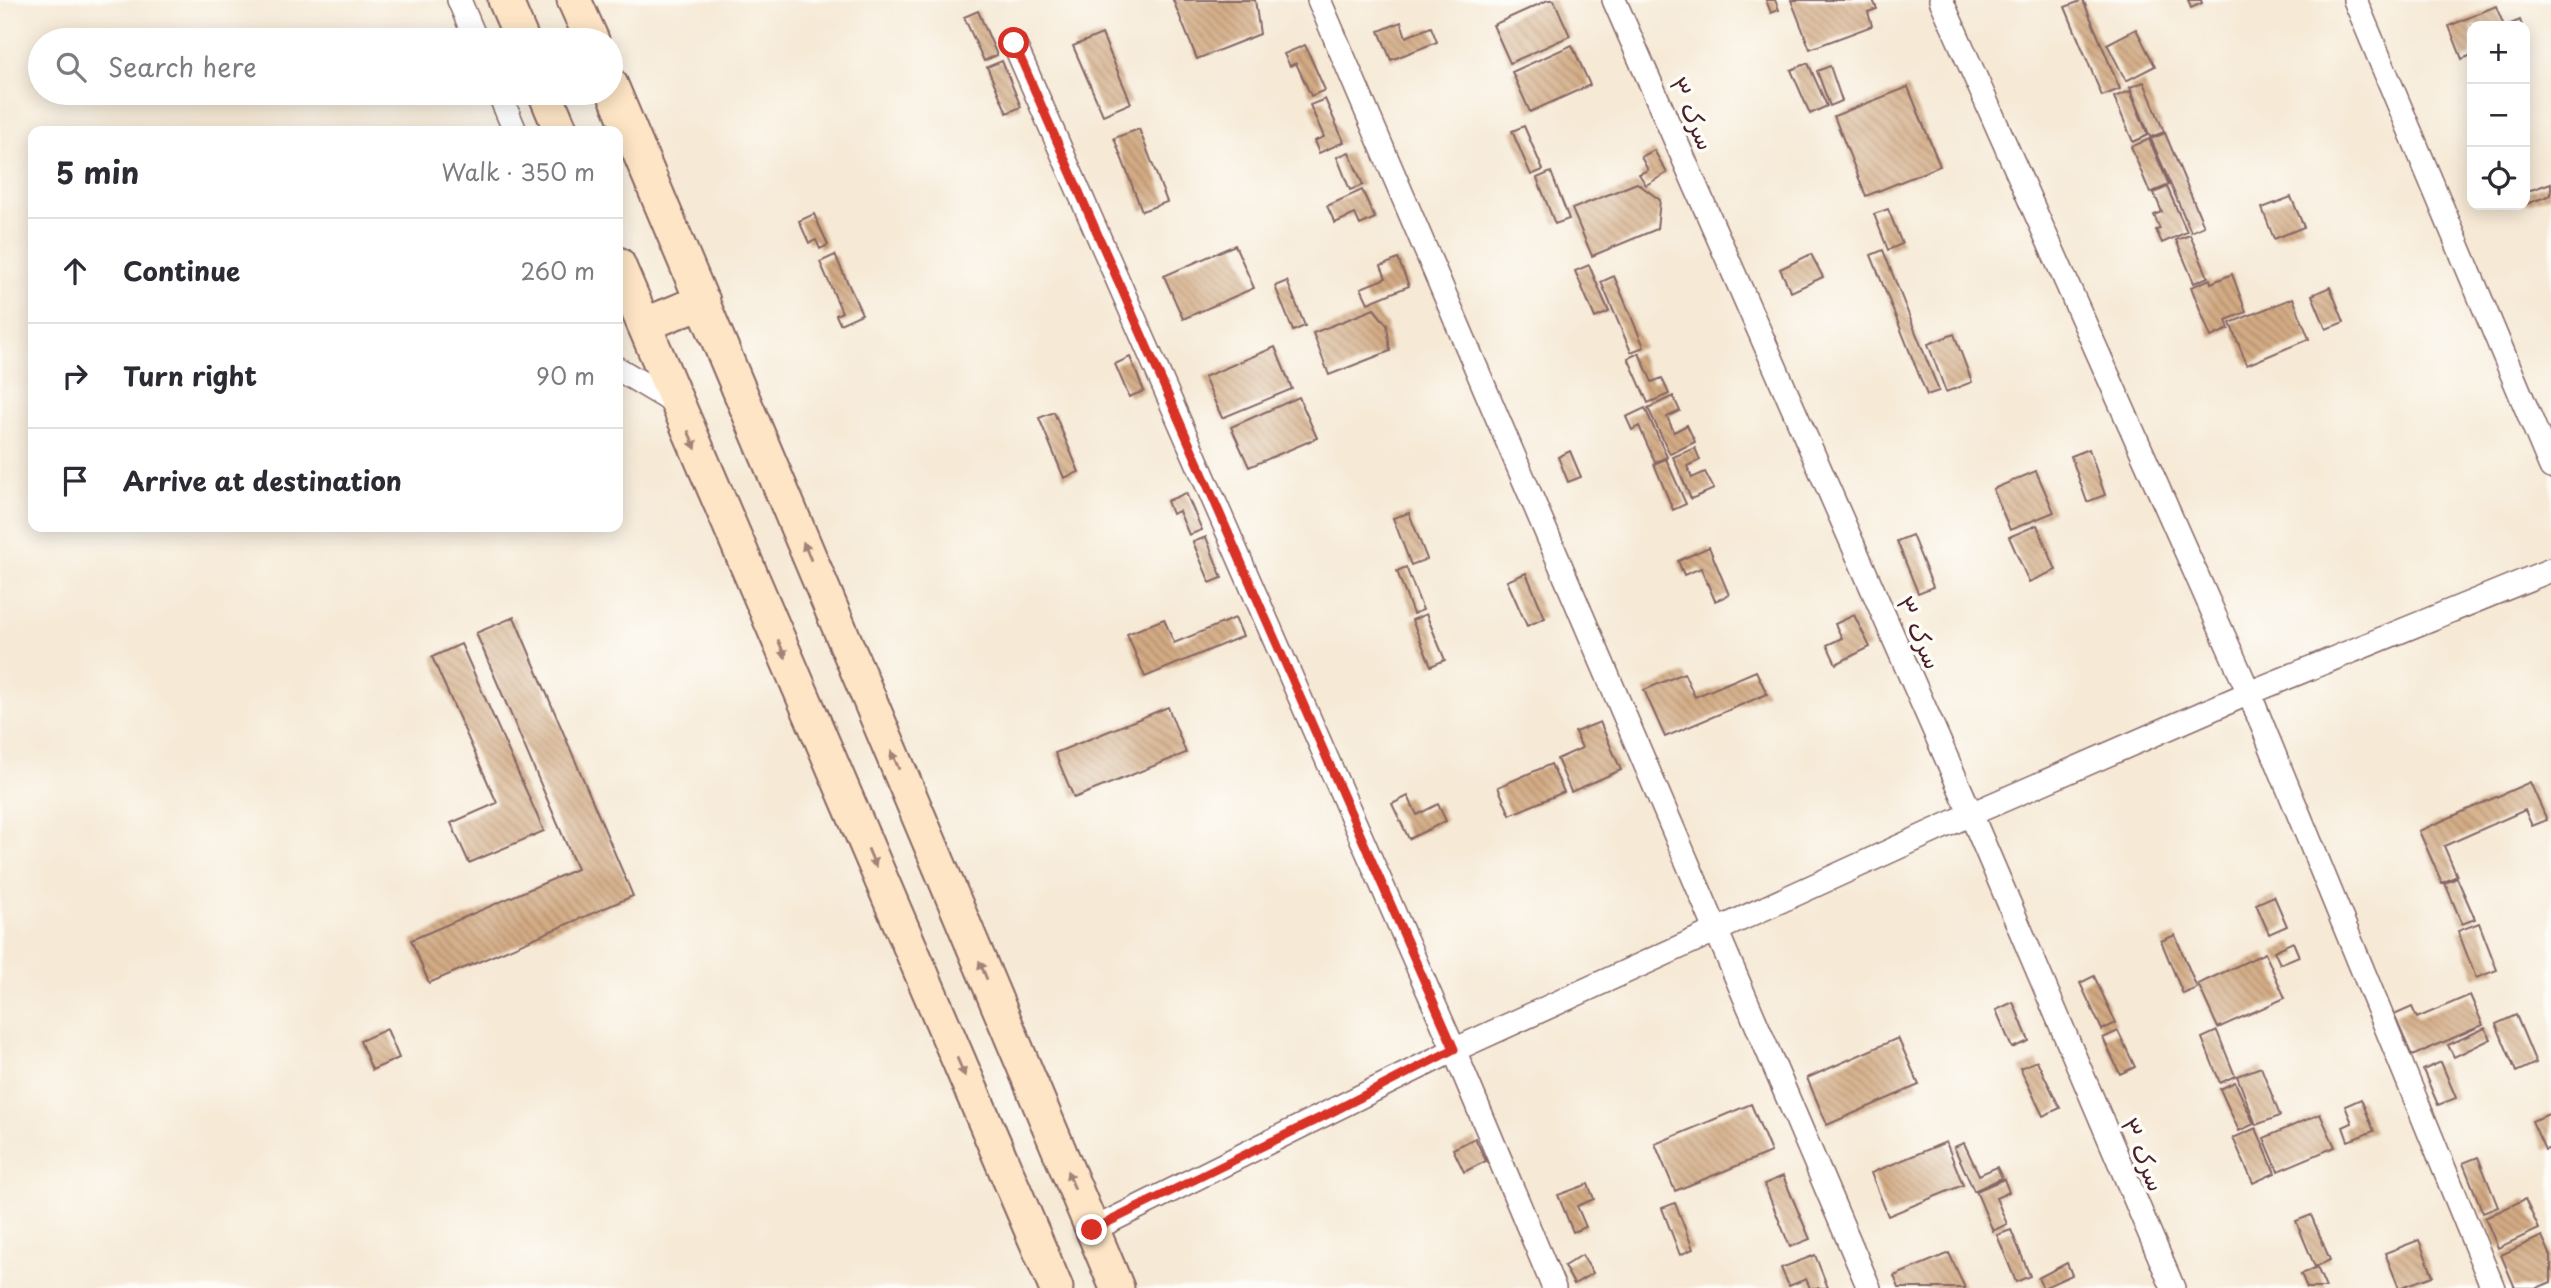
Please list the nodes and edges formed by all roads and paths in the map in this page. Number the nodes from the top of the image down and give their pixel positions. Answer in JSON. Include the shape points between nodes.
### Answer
{"nodes":[{"id":1,"x":459,"y":0,"type":"edge"},
{"id":2,"x":505,"y":0,"type":"edge"},
{"id":3,"x":575,"y":0,"type":"edge"},
{"id":4,"x":1319,"y":0,"type":"edge"},
{"id":5,"x":1614,"y":0,"type":"edge"},
{"id":6,"x":1941,"y":0,"type":"edge"},
{"id":7,"x":2354,"y":0,"type":"edge"},
{"id":8,"x":471,"y":28,"type":"edge"},
{"id":9,"x":518,"y":28,"type":"edge"},
{"id":10,"x":587,"y":28,"type":"edge"},
{"id":11,"x":1014,"y":43,"type":"dead end"},
{"id":12,"x":504,"y":105,"type":"edge"},
{"id":13,"x":550,"y":105,"type":"edge"},
{"id":14,"x":619,"y":105,"type":"edge"},
{"id":15,"x":513,"y":126,"type":"edge"},
{"id":16,"x":559,"y":126,"type":"edge"},
{"id":17,"x":623,"y":276,"type":"edge"},
{"id":18,"x":702,"y":301,"type":"junction"},
{"id":19,"x":644,"y":325,"type":"junction"},
{"id":20,"x":623,"y":372,"type":"edge"},
{"id":21,"x":677,"y":404,"type":"junction"},
{"id":22,"x":2551,"y":467,"type":"edge"},
{"id":23,"x":2551,"y":570,"type":"edge"},
{"id":24,"x":2249,"y":693,"type":"junction"},
{"id":25,"x":1971,"y":814,"type":"junction"},
{"id":26,"x":1717,"y":931,"type":"junction"},
{"id":27,"x":1454,"y":1049,"type":"junction"},
{"id":28,"x":1092,"y":1230,"type":"junction"},
{"id":29,"x":1056,"y":1288,"type":"edge"},
{"id":30,"x":1117,"y":1288,"type":"edge"},
{"id":31,"x":1554,"y":1288,"type":"edge"},
{"id":32,"x":1869,"y":1288,"type":"edge"},
{"id":33,"x":2173,"y":1288,"type":"edge"},
{"id":34,"x":2493,"y":1288,"type":"edge"}],
"edges":[{"from":1,"to":8,"type":"street"},
{"from":2,"to":9,"type":"main road"},
{"from":3,"to":10,"type":"main road"},
{"from":4,"to":26,"type":"street"},
{"from":5,"to":25,"type":"street","name":"سرک ۳"},
{"from":6,"to":24,"type":"street"},
{"from":7,"to":22,"type":"street"},
{"from":11,"to":27,"type":"street"},
{"from":12,"to":15,"type":"street"},
{"from":13,"to":16,"type":"main road"},
{"from":14,"to":18,"type":"main road"},
{"from":17,"to":19,"type":"main road"},
{"from":18,"to":19,"type":"main road"},
{"from":28,"to":18,"type":"main road","one_way":true},
{"from":19,"to":21,"type":"main road"},
{"from":20,"to":21,"type":"street"},
{"from":21,"to":29,"type":"main road","one_way":true},
{"from":23,"to":24,"type":"street"},
{"from":24,"to":25,"type":"street"},
{"from":24,"to":34,"type":"street"},
{"from":25,"to":26,"type":"street"},
{"from":25,"to":33,"type":"street","name":"سرک ۳"},
{"from":26,"to":27,"type":"street"},
{"from":26,"to":32,"type":"street"},
{"from":27,"to":28,"type":"street"},
{"from":27,"to":31,"type":"street"},
{"from":28,"to":30,"type":"main road"}]}
